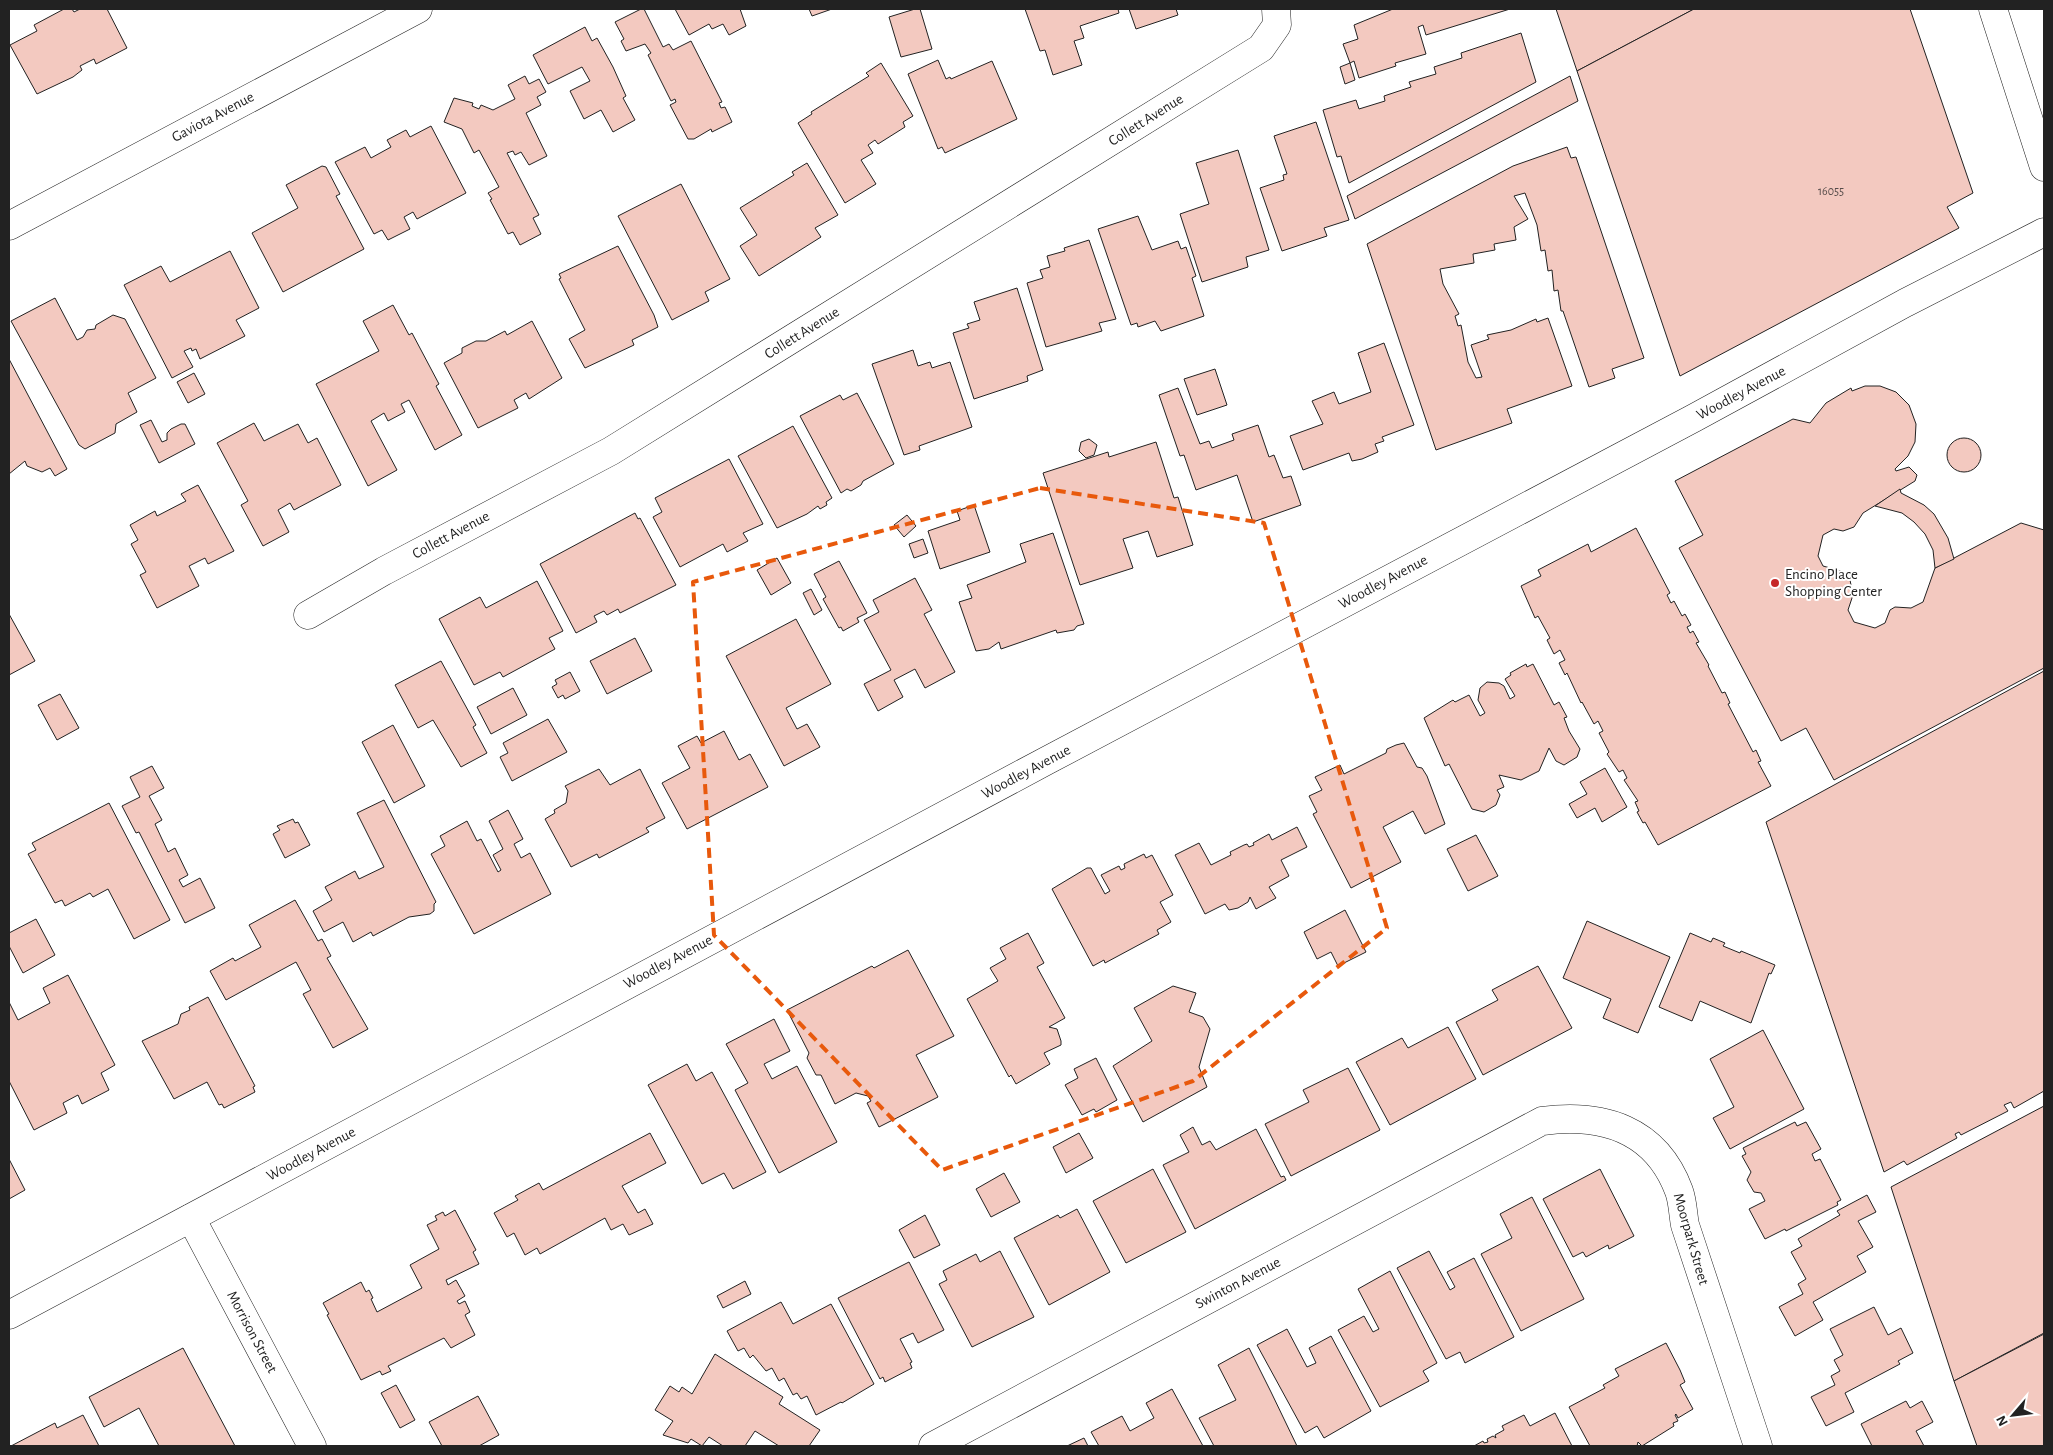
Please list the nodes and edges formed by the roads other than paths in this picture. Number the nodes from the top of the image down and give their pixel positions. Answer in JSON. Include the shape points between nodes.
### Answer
{"nodes":[{"id":1,"x":418,"y":9,"type":"edge"},
{"id":2,"x":1993,"y":9,"type":"edge"},
{"id":3,"x":1277,"y":17,"type":"edge"},
{"id":4,"x":2044,"y":167,"type":"edge"},
{"id":5,"x":9,"y":226,"type":"edge"},
{"id":6,"x":2044,"y":232,"type":"edge"},
{"id":7,"x":308,"y":615,"type":"dead end"},
{"id":8,"x":1542,"y":1121,"type":"joint"},
{"id":9,"x":191,"y":1218,"type":"junction"},
{"id":10,"x":9,"y":1315,"type":"edge"},
{"id":11,"x":312,"y":1446,"type":"edge"},
{"id":12,"x":933,"y":1446,"type":"edge"},
{"id":13,"x":1758,"y":1446,"type":"edge"}],
"edges":[{"from":1,"to":5,"type":"street","name":"Gaviota Avenue"},
{"from":2,"to":4,"type":"street"},
{"from":3,"to":7,"type":"street","name":"Collett Avenue","via":[[1261,48],[620,445]]},
{"from":6,"to":9,"type":"street","name":"Woodley Avenue","via":[[1905,303]]},
{"from":8,"to":12,"type":"street","name":"Swinton Avenue"},
{"from":8,"to":13,"type":"street","name":"Moorpark Street","via":[[1567,1118],[1620,1126],[1660,1155],[1679,1192],[1685,1226]]},
{"from":9,"to":10,"type":"street","name":"Woodley Avenue"},
{"from":9,"to":11,"type":"street","name":"Morrison Street"}]}
